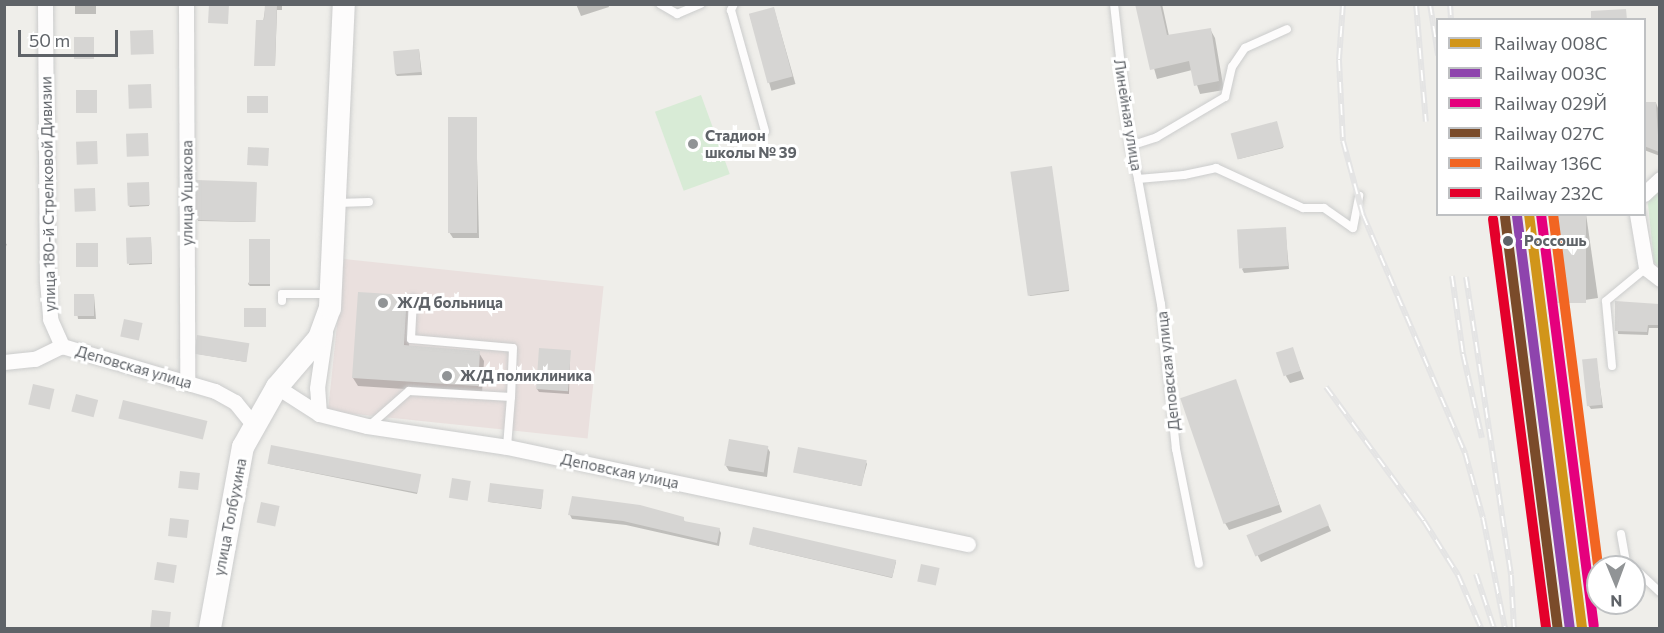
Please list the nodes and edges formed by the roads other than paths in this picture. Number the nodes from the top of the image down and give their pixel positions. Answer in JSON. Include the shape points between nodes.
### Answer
{"nodes":[{"id":1,"x":45,"y":4,"type":"edge"},
{"id":2,"x":186,"y":4,"type":"edge"},
{"id":3,"x":344,"y":4,"type":"edge"},
{"id":4,"x":660,"y":4,"type":"edge"},
{"id":5,"x":701,"y":4,"type":"edge"},
{"id":6,"x":734,"y":4,"type":"edge"},
{"id":7,"x":1114,"y":4,"type":"edge"},
{"id":8,"x":1287,"y":29,"type":"dead end"},
{"id":9,"x":765,"y":131,"type":"dead end"},
{"id":10,"x":1130,"y":146,"type":"junction"},
{"id":11,"x":1138,"y":179,"type":"junction"},
{"id":12,"x":1659,"y":179,"type":"edge"},
{"id":13,"x":1646,"y":192,"type":"edge"},
{"id":14,"x":1359,"y":196,"type":"dead end"},
{"id":15,"x":369,"y":202,"type":"dead end"},
{"id":16,"x":336,"y":203,"type":"junction"},
{"id":17,"x":1637,"y":216,"type":"edge"},
{"id":18,"x":1646,"y":268,"type":"junction"},
{"id":19,"x":1659,"y":279,"type":"edge"},
{"id":20,"x":332,"y":294,"type":"junction"},
{"id":21,"x":413,"y":299,"type":"dead end"},
{"id":22,"x":282,"y":301,"type":"dead end"},
{"id":23,"x":326,"y":322,"type":"junction"},
{"id":24,"x":62,"y":346,"type":"junction"},
{"id":25,"x":4,"y":362,"type":"edge"},
{"id":26,"x":1612,"y":366,"type":"dead end"},
{"id":27,"x":187,"y":382,"type":"junction"},
{"id":28,"x":277,"y":387,"type":"junction"},
{"id":29,"x":511,"y":397,"type":"junction"},
{"id":30,"x":319,"y":414,"type":"junction"},
{"id":31,"x":253,"y":424,"type":"junction"},
{"id":32,"x":367,"y":426,"type":"junction"},
{"id":33,"x":507,"y":447,"type":"junction"},
{"id":34,"x":1621,"y":534,"type":"dead end"},
{"id":35,"x":968,"y":544,"type":"dead end"},
{"id":36,"x":1625,"y":555,"type":"edge"},
{"id":37,"x":1199,"y":564,"type":"dead end"},
{"id":38,"x":1646,"y":580,"type":"edge"},
{"id":39,"x":1659,"y":592,"type":"edge"},
{"id":40,"x":210,"y":628,"type":"edge"}],
"edges":[{"from":1,"to":24,"type":"street","name":"улица 180-й Стрелковой Дивизии","via":[[47,281],[50,319]]},
{"from":2,"to":27,"type":"street","name":"улица Ушакова"},
{"from":3,"to":16,"type":"street","name":"улица Толбухина"},
{"from":4,"to":5,"type":"lane","via":[[677,14]]},
{"from":6,"to":9,"type":"lane","via":[[731,10]]},
{"from":7,"to":10,"type":"lane","name":"Линейная улица"},
{"from":8,"to":10,"type":"lane","via":[[1245,48],[1233,67],[1225,98],[1157,137]]},
{"from":10,"to":11,"type":"lane","name":"Линейная улица"},
{"from":11,"to":14,"type":"lane","name":"Линейная улица","via":[[1216,168],[1243,177],[1303,208],[1324,208],[1353,228]]},
{"from":11,"to":37,"type":"lane","name":"Деповская улица","via":[[1161,304],[1176,449]]},
{"from":12,"to":13,"type":"street"},
{"from":15,"to":16,"type":"lane"},
{"from":16,"to":20,"type":"street","name":"улица Толбухина"},
{"from":17,"to":18,"type":"street"},
{"from":18,"to":19,"type":"street"},
{"from":18,"to":26,"type":"lane","via":[[1606,301]]},
{"from":20,"to":22,"type":"lane","via":[[282,294]]},
{"from":20,"to":23,"type":"street","name":"улица Толбухина"},
{"from":21,"to":29,"type":"lane","via":[[411,339],[513,348]]},
{"from":23,"to":28,"type":"street","name":"улица Толбухина","via":[[319,338]]},
{"from":23,"to":30,"type":"street","name":"улица Толбухина","via":[[317,388]]},
{"from":24,"to":25,"type":"street","name":"Деповская улица","via":[[35,359]]},
{"from":24,"to":27,"type":"street","name":"Деповская улица"},
{"from":27,"to":31,"type":"street","name":"Деповская улица","via":[[235,402]]},
{"from":28,"to":30,"type":"street","name":"Деповская улица"},
{"from":28,"to":31,"type":"street","name":"улица Толбухина"},
{"from":29,"to":32,"type":"lane","via":[[409,391]]},
{"from":29,"to":33,"type":"lane"},
{"from":30,"to":32,"type":"street","name":"Деповская улица"},
{"from":31,"to":40,"type":"street","name":"улица Толбухина","via":[[235,482]]},
{"from":32,"to":33,"type":"street","name":"Деповская улица"},
{"from":33,"to":35,"type":"street","name":"Деповская улица"},
{"from":34,"to":36,"type":"lane"},
{"from":38,"to":39,"type":"lane"}]}
